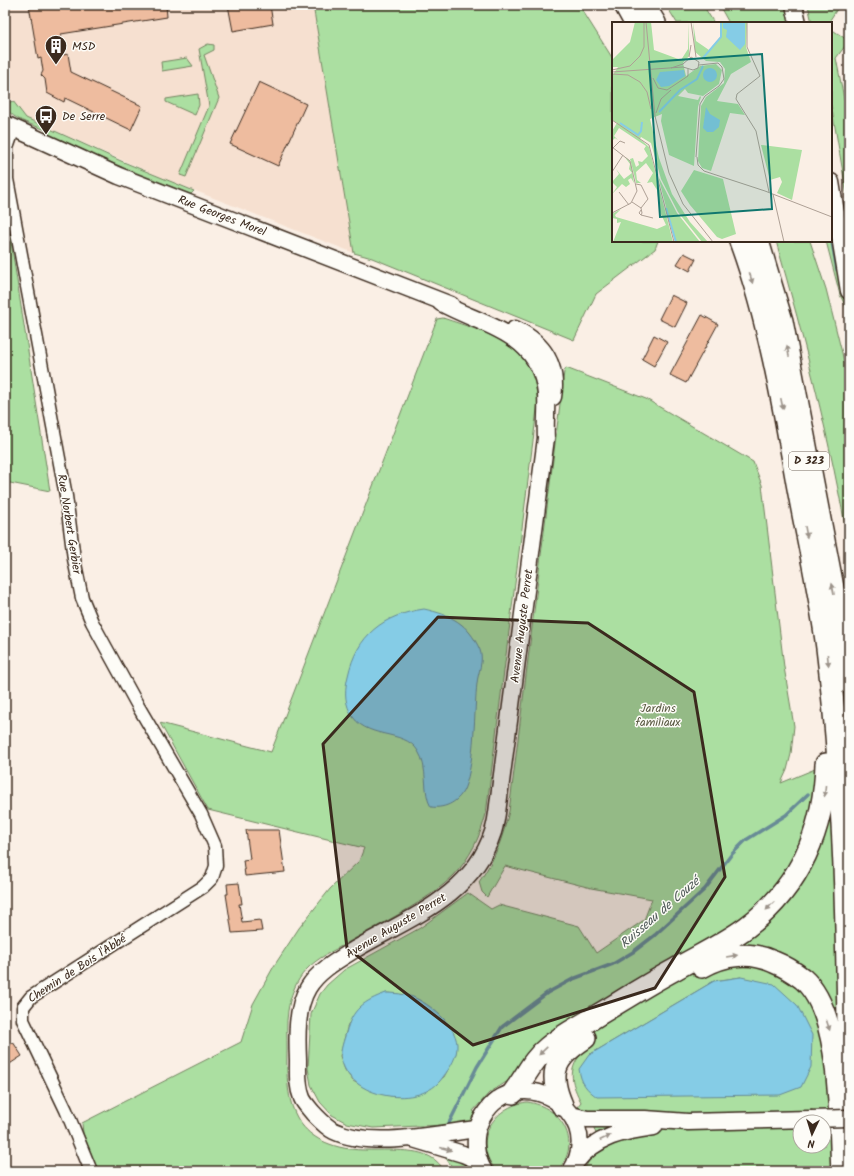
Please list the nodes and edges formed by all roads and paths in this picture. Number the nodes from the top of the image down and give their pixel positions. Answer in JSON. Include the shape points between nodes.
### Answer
{"nodes":[{"id":1,"x":625,"y":5,"type":"edge"},
{"id":2,"x":644,"y":5,"type":"edge"},
{"id":3,"x":794,"y":5,"type":"edge"},
{"id":4,"x":634,"y":22,"type":"edge"},
{"id":5,"x":654,"y":22,"type":"edge"},
{"id":6,"x":798,"y":22,"type":"edge"},
{"id":7,"x":10,"y":126,"type":"edge"},
{"id":8,"x":832,"y":188,"type":"edge"},
{"id":9,"x":740,"y":242,"type":"edge"},
{"id":10,"x":758,"y":242,"type":"edge"},
{"id":11,"x":849,"y":291,"type":"edge"},
{"id":12,"x":544,"y":363,"type":"joint"},
{"id":13,"x":840,"y":683,"type":"edge"},
{"id":14,"x":204,"y":887,"type":"joint"},
{"id":15,"x":849,"y":1086,"type":"edge"},
{"id":16,"x":513,"y":1093,"type":"junction"},
{"id":17,"x":566,"y":1110,"type":"junction"},
{"id":18,"x":849,"y":1118,"type":"edge"},
{"id":19,"x":688,"y":1122,"type":"junction"},
{"id":20,"x":477,"y":1129,"type":"junction"},
{"id":21,"x":412,"y":1139,"type":"junction"},
{"id":22,"x":481,"y":1166,"type":"edge"},
{"id":23,"x":573,"y":1167,"type":"edge"},
{"id":24,"x":91,"y":1171,"type":"edge"},
{"id":25,"x":842,"y":1171,"type":"edge"}],
"edges":[{"from":1,"to":4,"type":"highway"},
{"from":2,"to":5,"type":"highway"},
{"from":3,"to":6,"type":"street"},
{"from":7,"to":12,"type":"street","name":"Rue Georges Morel","via":[[119,176],[441,303],[508,333]]},
{"from":7,"to":14,"type":"street","name":"Rue Norbert Gerbier","via":[[7,148],[8,179],[82,598],[92,622],[138,706],[201,814],[215,846],[216,866],[212,878]]},
{"from":8,"to":11,"type":"street"},
{"from":9,"to":13,"type":"highway","number":"D 323","one_way":true,"via":[[766,328],[789,437],[827,646]]},
{"from":13,"to":10,"type":"highway","number":"D 323","one_way":true,"via":[[844,646],[782,321]]},
{"from":12,"to":21,"type":"street","name":"Avenue Auguste Perret","via":[[542,375],[546,394],[546,438],[493,831],[478,865],[452,893],[335,962],[308,989],[300,1008],[298,1080],[303,1099],[320,1121],[334,1130],[355,1137]]},
{"from":13,"to":15,"type":"highway","number":"D 323","via":[[838,764],[846,891]]},
{"from":13,"to":16,"type":"highway","one_way":true,"via":[[824,714],[826,792],[822,809],[812,841],[786,888],[764,912],[737,934],[635,992],[547,1047],[534,1061]]},
{"from":14,"to":24,"type":"street","name":"Chemin de Bois l'Abbé","via":[[30,997],[23,1007],[23,1020],[66,1110]]},
{"from":16,"to":17,"type":"street","via":[[538,1092],[554,1098]]},
{"from":16,"to":20,"type":"street","via":[[492,1105]]},
{"from":17,"to":19,"type":"street","via":[[587,1119]]},
{"from":17,"to":23,"type":"street","via":[[576,1124],[579,1141]]},
{"from":17,"to":25,"type":"highway","one_way":true,"via":[[556,1091],[554,1073],[559,1059],[568,1049],[709,963],[734,955],[761,956],[804,979],[816,995],[826,1020],[833,1041],[836,1067]]},
{"from":18,"to":19,"type":"street","bridge":true},
{"from":23,"to":19,"type":"street","one_way":true,"via":[[588,1148],[611,1135]]},
{"from":20,"to":21,"type":"street","name":"Avenue Auguste Perret"},
{"from":20,"to":22,"type":"street","via":[[476,1143]]},
{"from":21,"to":22,"type":"street","name":"Avenue Auguste Perret","one_way":true,"via":[[463,1154]]}]}
